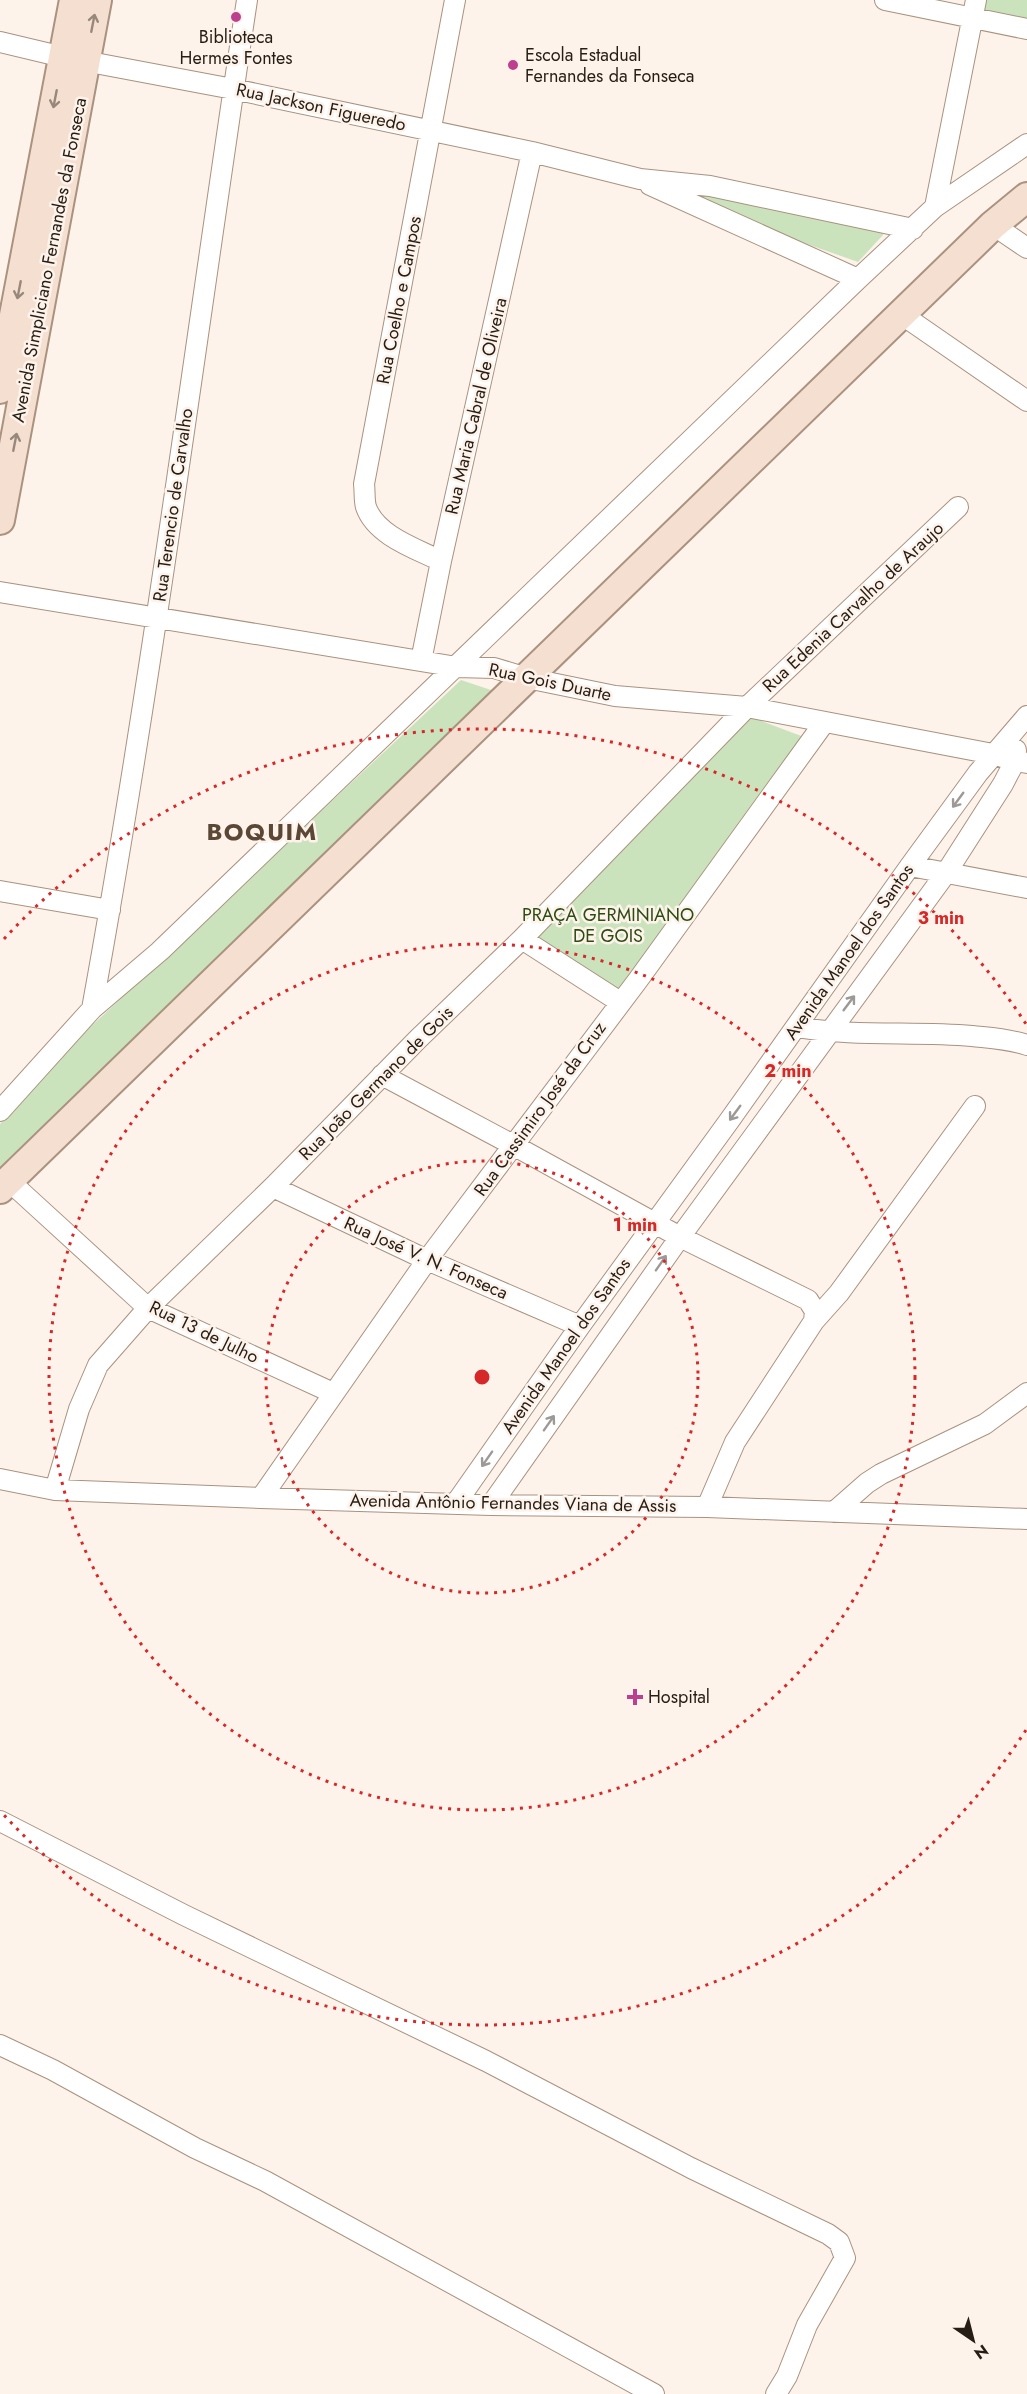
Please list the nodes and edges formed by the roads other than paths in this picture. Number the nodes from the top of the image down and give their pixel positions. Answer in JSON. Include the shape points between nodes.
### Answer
{"nodes":[{"id":1,"x":74,"y":0,"type":"edge"},
{"id":2,"x":97,"y":0,"type":"edge"},
{"id":3,"x":247,"y":0,"type":"edge"},
{"id":4,"x":455,"y":0,"type":"edge"},
{"id":5,"x":885,"y":0,"type":"edge"},
{"id":6,"x":974,"y":9,"type":"edge"},
{"id":7,"x":1027,"y":29,"type":"edge"},
{"id":8,"x":0,"y":42,"type":"edge"},
{"id":9,"x":74,"y":59,"type":"junction"},
{"id":10,"x":233,"y":89,"type":"junction"},
{"id":11,"x":431,"y":131,"type":"junction"},
{"id":12,"x":1027,"y":144,"type":"edge"},
{"id":13,"x":532,"y":152,"type":"junction"},
{"id":14,"x":640,"y":179,"type":"junction"},
{"id":15,"x":1027,"y":197,"type":"edge"},
{"id":16,"x":935,"y":207,"type":"junction"},
{"id":17,"x":993,"y":225,"type":"junction"},
{"id":18,"x":914,"y":229,"type":"junction"},
{"id":19,"x":1027,"y":248,"type":"edge"},
{"id":20,"x":858,"y":279,"type":"junction"},
{"id":21,"x":901,"y":314,"type":"junction"},
{"id":22,"x":0,"y":389,"type":"edge"},
{"id":23,"x":1027,"y":401,"type":"edge"},
{"id":24,"x":958,"y":507,"type":"dead end"},
{"id":25,"x":0,"y":520,"type":"edge"},
{"id":26,"x":441,"y":561,"type":"junction"},
{"id":27,"x":0,"y":592,"type":"edge"},
{"id":28,"x":157,"y":616,"type":"junction"},
{"id":29,"x":421,"y":661,"type":"junction"},
{"id":30,"x":457,"y":667,"type":"junction"},
{"id":31,"x":527,"y":678,"type":"junction"},
{"id":32,"x":747,"y":707,"type":"junction"},
{"id":33,"x":1022,"y":722,"type":"edge"},
{"id":34,"x":824,"y":723,"type":"junction"},
{"id":35,"x":993,"y":753,"type":"junction"},
{"id":36,"x":1021,"y":762,"type":"edge"},
{"id":37,"x":910,"y":866,"type":"junction"},
{"id":38,"x":946,"y":873,"type":"junction"},
{"id":39,"x":1027,"y":888,"type":"edge"},
{"id":40,"x":0,"y":891,"type":"edge"},
{"id":41,"x":110,"y":909,"type":"junction"},
{"id":42,"x":522,"y":939,"type":"junction"},
{"id":43,"x":620,"y":1002,"type":"junction"},
{"id":44,"x":92,"y":1009,"type":"junction"},
{"id":45,"x":796,"y":1027,"type":"junction"},
{"id":46,"x":827,"y":1033,"type":"junction"},
{"id":47,"x":1027,"y":1045,"type":"edge"},
{"id":48,"x":382,"y":1075,"type":"junction"},
{"id":49,"x":975,"y":1106,"type":"dead end"},
{"id":50,"x":0,"y":1111,"type":"edge"},
{"id":51,"x":513,"y":1145,"type":"junction"},
{"id":52,"x":4,"y":1184,"type":"edge"},
{"id":53,"x":273,"y":1187,"type":"junction"},
{"id":54,"x":653,"y":1223,"type":"junction"},
{"id":55,"x":680,"y":1237,"type":"junction"},
{"id":56,"x":427,"y":1260,"type":"junction"},
{"id":57,"x":148,"y":1308,"type":"junction"},
{"id":58,"x":814,"y":1321,"type":"junction"},
{"id":59,"x":580,"y":1326,"type":"junction"},
{"id":60,"x":333,"y":1393,"type":"junction"},
{"id":61,"x":1027,"y":1393,"type":"edge"},
{"id":62,"x":0,"y":1479,"type":"edge"},
{"id":63,"x":55,"y":1490,"type":"junction"},
{"id":64,"x":261,"y":1498,"type":"junction"},
{"id":65,"x":456,"y":1503,"type":"junction"},
{"id":66,"x":491,"y":1505,"type":"junction"},
{"id":67,"x":708,"y":1507,"type":"junction"},
{"id":68,"x":834,"y":1512,"type":"junction"},
{"id":69,"x":1027,"y":1519,"type":"edge"},
{"id":70,"x":0,"y":1821,"type":"edge"},
{"id":71,"x":0,"y":2045,"type":"edge"},
{"id":72,"x":654,"y":2394,"type":"edge"},
{"id":73,"x":776,"y":2394,"type":"edge"}],
"edges":[{"from":1,"to":9,"type":"street","name":"Avenida Simpliciano Fernandes da Fonseca"},
{"from":9,"to":2,"type":"street","name":"Avenida Simpliciano Fernandes da Fonseca","one_way":true},
{"from":3,"to":10,"type":"street","name":"Rua Terencio de Carvalho"},
{"from":4,"to":11,"type":"street","name":"Rua Coelho e Campos"},
{"from":5,"to":6,"type":"street"},
{"from":6,"to":7,"type":"street"},
{"from":6,"to":16,"type":"street"},
{"from":8,"to":9,"type":"street","name":"Rua Jackson Figueredo"},
{"from":9,"to":10,"type":"street","name":"Rua Jackson Figueredo"},
{"from":9,"to":22,"type":"street","name":"Avenida Simpliciano Fernandes da Fonseca","one_way":true},
{"from":25,"to":9,"type":"street","name":"Avenida Simpliciano Fernandes da Fonseca","one_way":true},
{"from":10,"to":11,"type":"street","name":"Rua Jackson Figueredo"},
{"from":10,"to":28,"type":"street","name":"Rua Terencio de Carvalho"},
{"from":11,"to":13,"type":"street","name":"Rua Jackson Figueredo"},
{"from":11,"to":26,"type":"street","name":"Rua Coelho e Campos","via":[[364,484],[366,507],[386,532]]},
{"from":12,"to":16,"type":"street"},
{"from":13,"to":14,"type":"street","name":"Rua Jackson Figueredo"},
{"from":13,"to":26,"type":"street","name":"Rua Maria Cabral de Oliveira"},
{"from":14,"to":18,"type":"street","via":[[710,186]]},
{"from":14,"to":20,"type":"street"},
{"from":15,"to":17,"type":"street"},
{"from":16,"to":18,"type":"street"},
{"from":17,"to":19,"type":"street"},
{"from":17,"to":21,"type":"street"},
{"from":18,"to":20,"type":"street"},
{"from":20,"to":30,"type":"street"},
{"from":21,"to":23,"type":"street"},
{"from":21,"to":31,"type":"street"},
{"from":24,"to":32,"type":"street","name":"Rua Edenia Carvalho de Araujo"},
{"from":26,"to":29,"type":"street","name":"Rua Maria Cabral de Oliveira"},
{"from":27,"to":28,"type":"street","name":"Rua Gois Duarte"},
{"from":28,"to":29,"type":"street","name":"Rua Gois Duarte"},
{"from":28,"to":41,"type":"street","name":"Rua Terencio de Carvalho"},
{"from":29,"to":30,"type":"street","name":"Rua Gois Duarte"},
{"from":30,"to":31,"type":"street","name":"Rua Gois Duarte","via":[[494,668]]},
{"from":30,"to":44,"type":"street","via":[[160,951]]},
{"from":31,"to":32,"type":"street","name":"Rua Gois Duarte","via":[[615,696]]},
{"from":31,"to":52,"type":"street"},
{"from":32,"to":34,"type":"street","name":"Rua Gois Duarte"},
{"from":32,"to":42,"type":"street","name":"Rua João Germano de Gois"},
{"from":33,"to":35,"type":"street","name":"Avenida Manoel dos Santos"},
{"from":33,"to":36,"type":"street","name":"Avenida Manoel dos Santos"},
{"from":34,"to":35,"type":"street","name":"Rua Gois Duarte"},
{"from":34,"to":43,"type":"street","name":"Rua Cassimiro José da Cruz"},
{"from":35,"to":36,"type":"street","name":"Rua Gois Duarte"},
{"from":35,"to":37,"type":"street","name":"Avenida Manoel dos Santos","one_way":true},
{"from":36,"to":38,"type":"street","name":"Avenida Manoel dos Santos"},
{"from":37,"to":38,"type":"street"},
{"from":37,"to":45,"type":"street","name":"Avenida Manoel dos Santos"},
{"from":38,"to":39,"type":"street"},
{"from":46,"to":38,"type":"street","name":"Avenida Manoel dos Santos","one_way":true},
{"from":40,"to":41,"type":"street"},
{"from":41,"to":44,"type":"street","name":"Rua Terencio de Carvalho"},
{"from":42,"to":43,"type":"street"},
{"from":42,"to":48,"type":"street","name":"Rua João Germano de Gois"},
{"from":43,"to":51,"type":"street","name":"Rua Cassimiro José da Cruz"},
{"from":44,"to":50,"type":"street"},
{"from":45,"to":46,"type":"street"},
{"from":45,"to":54,"type":"street","name":"Avenida Manoel dos Santos","one_way":true},
{"from":46,"to":47,"type":"street","via":[[953,1034]]},
{"from":46,"to":55,"type":"street","name":"Avenida Manoel dos Santos"},
{"from":48,"to":51,"type":"street"},
{"from":48,"to":53,"type":"street","name":"Rua João Germano de Gois"},
{"from":49,"to":58,"type":"street","via":[[839,1293]]},
{"from":51,"to":54,"type":"street"},
{"from":51,"to":56,"type":"street","name":"Rua Cassimiro José da Cruz"},
{"from":52,"to":57,"type":"street","name":"Rua 13 de Julho"},
{"from":53,"to":56,"type":"street","name":"Rua José V. N. Fonseca"},
{"from":53,"to":57,"type":"street","name":"Rua João Germano de Gois"},
{"from":54,"to":55,"type":"street"},
{"from":54,"to":59,"type":"street","name":"Avenida Manoel dos Santos"},
{"from":55,"to":58,"type":"street","via":[[808,1300],[815,1311]]},
{"from":66,"to":55,"type":"street","name":"Avenida Manoel dos Santos","one_way":true},
{"from":56,"to":59,"type":"street","name":"Rua José V. N. Fonseca"},
{"from":56,"to":60,"type":"street","name":"Rua Cassimiro José da Cruz"},
{"from":57,"to":60,"type":"street","name":"Rua 13 de Julho"},
{"from":57,"to":63,"type":"street","name":"Rua João Germano de Gois","via":[[98,1365],[79,1409]]},
{"from":58,"to":67,"type":"street","via":[[732,1448]]},
{"from":59,"to":65,"type":"street","name":"Avenida Manoel dos Santos","one_way":true},
{"from":60,"to":64,"type":"street","name":"Rua Cassimiro José da Cruz"},
{"from":61,"to":68,"type":"street","via":[[985,1424],[881,1474]]},
{"from":62,"to":63,"type":"street","name":"Avenida Antônio Fernandes Viana de Assis"},
{"from":63,"to":64,"type":"street","name":"Avenida Antônio Fernandes Viana de Assis"},
{"from":64,"to":65,"type":"street","name":"Avenida Antônio Fernandes Viana de Assis"},
{"from":65,"to":66,"type":"street","name":"Avenida Antônio Fernandes Viana de Assis"},
{"from":66,"to":67,"type":"street","name":"Avenida Antônio Fernandes Viana de Assis"},
{"from":67,"to":68,"type":"street","name":"Avenida Antônio Fernandes Viana de Assis"},
{"from":68,"to":69,"type":"street","name":"Avenida Antônio Fernandes Viana de Assis"},
{"from":70,"to":73,"type":"street","via":[[486,2061],[839,2242],[845,2258],[807,2325],[788,2376]]},
{"from":71,"to":72,"type":"street","via":[[265,2181]]}]}
